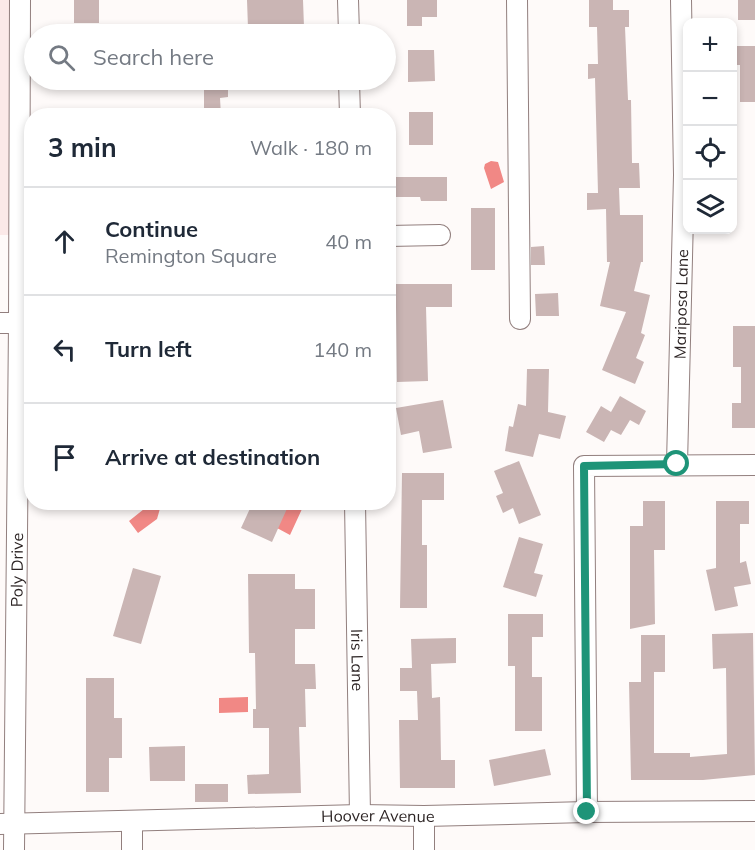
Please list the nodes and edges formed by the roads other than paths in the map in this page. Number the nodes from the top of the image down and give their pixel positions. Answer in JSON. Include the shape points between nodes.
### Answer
{"nodes":[{"id":1,"x":20,"y":0,"type":"edge"},
{"id":2,"x":348,"y":0,"type":"edge"},
{"id":3,"x":517,"y":0,"type":"edge"},
{"id":4,"x":681,"y":0,"type":"edge"},
{"id":5,"x":349,"y":24,"type":"edge"},
{"id":6,"x":349,"y":90,"type":"edge"},
{"id":7,"x":350,"y":108,"type":"edge"},
{"id":8,"x":10,"y":118,"type":"edge"},
{"id":9,"x":440,"y":235,"type":"dead end"},
{"id":10,"x":396,"y":236,"type":"edge"},
{"id":11,"x":520,"y":319,"type":"dead end"},
{"id":12,"x":9,"y":323,"type":"edge"},
{"id":13,"x":677,"y":464,"type":"junction"},
{"id":14,"x":755,"y":465,"type":"edge"},
{"id":15,"x":356,"y":510,"type":"edge"},
{"id":16,"x":8,"y":580,"type":"edge"},
{"id":17,"x":755,"y":811,"type":"edge"},
{"id":18,"x":587,"y":812,"type":"junction"},
{"id":19,"x":360,"y":815,"type":"junction"},
{"id":20,"x":424,"y":816,"type":"junction"},
{"id":21,"x":132,"y":821,"type":"junction"},
{"id":22,"x":7,"y":824,"type":"edge"},
{"id":23,"x":14,"y":850,"type":"edge"},
{"id":24,"x":132,"y":850,"type":"edge"},
{"id":25,"x":424,"y":850,"type":"edge"}],
"edges":[{"from":1,"to":8,"type":"street","name":"Poly Drive"},
{"from":2,"to":5,"type":"street"},
{"from":3,"to":11,"type":"street"},
{"from":4,"to":13,"type":"street","name":"Mariposa Lane","via":[[684,175]]},
{"from":6,"to":7,"type":"street"},
{"from":8,"to":12,"type":"street","name":"Poly Drive"},
{"from":9,"to":10,"type":"street"},
{"from":12,"to":16,"type":"street","name":"Poly Drive"},
{"from":13,"to":14,"type":"street"},
{"from":13,"to":18,"type":"street","via":[[584,466]]},
{"from":15,"to":19,"type":"street","name":"Iris Lane"},
{"from":16,"to":22,"type":"street","name":"Poly Drive"},
{"from":17,"to":18,"type":"street","name":"Hoover Avenue"},
{"from":18,"to":20,"type":"street","name":"Hoover Avenue"},
{"from":19,"to":20,"type":"street","name":"Hoover Avenue"},
{"from":19,"to":21,"type":"street","name":"Hoover Avenue"},
{"from":20,"to":25,"type":"street"},
{"from":21,"to":22,"type":"street","name":"Hoover Avenue"},
{"from":21,"to":24,"type":"street"},
{"from":22,"to":23,"type":"street","name":"Poly Drive"}]}
